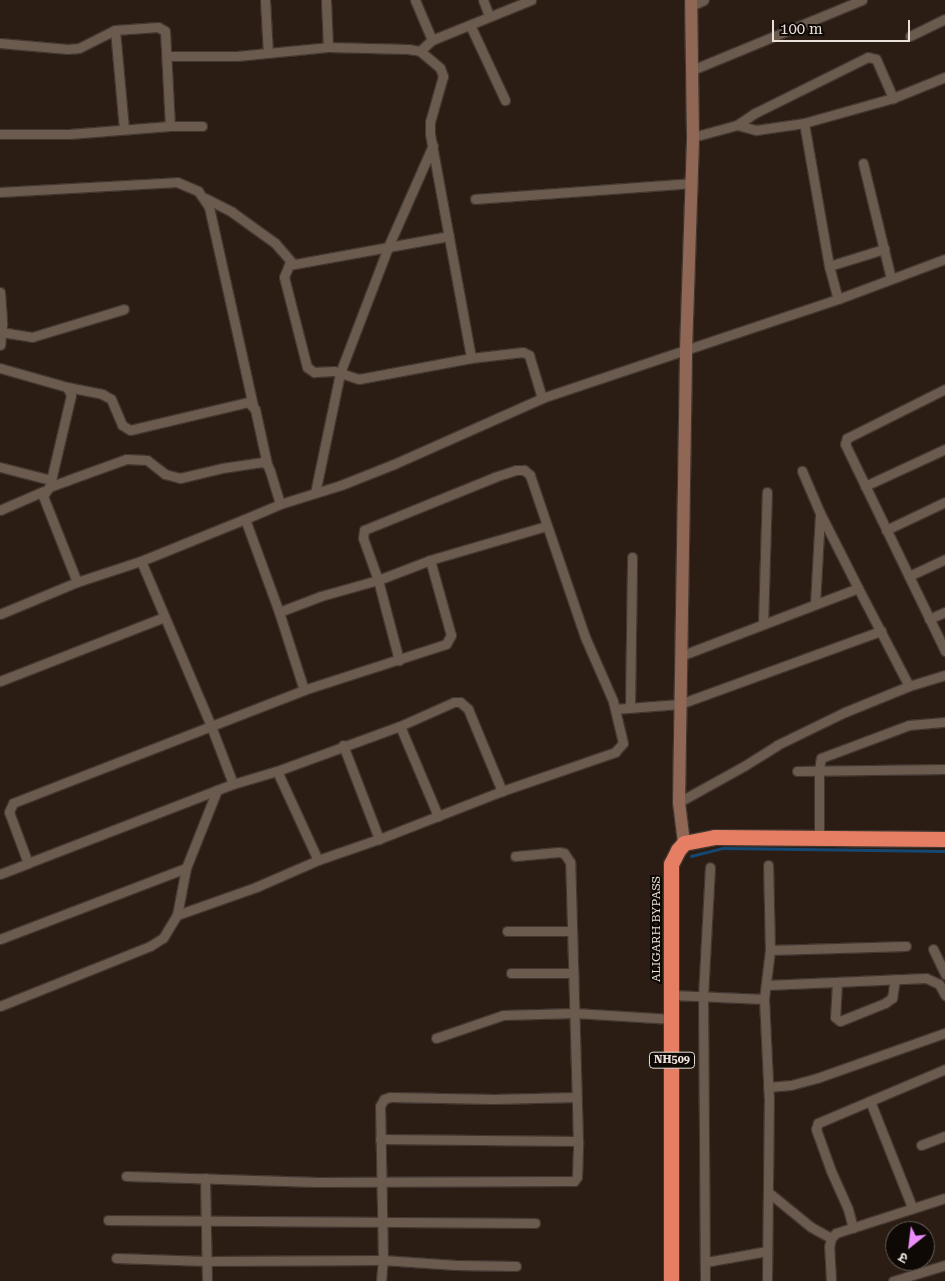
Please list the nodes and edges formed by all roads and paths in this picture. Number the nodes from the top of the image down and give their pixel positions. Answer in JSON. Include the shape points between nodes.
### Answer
{"nodes":[{"id":1,"x":265,"y":0,"type":"edge"},
{"id":2,"x":326,"y":0,"type":"edge"},
{"id":3,"x":416,"y":0,"type":"edge"},
{"id":4,"x":483,"y":0,"type":"edge"},
{"id":5,"x":532,"y":0,"type":"edge"},
{"id":6,"x":704,"y":0,"type":"edge"},
{"id":7,"x":862,"y":0,"type":"edge"},
{"id":8,"x":691,"y":3,"type":"edge"},
{"id":9,"x":489,"y":16,"type":"junction"},
{"id":10,"x":945,"y":19,"type":"edge"},
{"id":11,"x":470,"y":26,"type":"junction"},
{"id":12,"x":115,"y":30,"type":"junction"},
{"id":13,"x":910,"y":36,"type":"dead end"},
{"id":14,"x":432,"y":40,"type":"junction"},
{"id":15,"x":0,"y":43,"type":"edge"},
{"id":16,"x":328,"y":47,"type":"junction"},
{"id":17,"x":420,"y":51,"type":"junction"},
{"id":18,"x":268,"y":53,"type":"junction"},
{"id":19,"x":167,"y":56,"type":"junction"},
{"id":20,"x":692,"y":70,"type":"junction"},
{"id":21,"x":945,"y":77,"type":"edge"},
{"id":22,"x":893,"y":98,"type":"junction"},
{"id":23,"x":505,"y":100,"type":"dead end"},
{"id":24,"x":804,"y":123,"type":"junction"},
{"id":25,"x":737,"y":124,"type":"junction"},
{"id":26,"x":170,"y":126,"type":"junction"},
{"id":27,"x":202,"y":126,"type":"dead end"},
{"id":28,"x":124,"y":129,"type":"junction"},
{"id":29,"x":0,"y":134,"type":"edge"},
{"id":30,"x":693,"y":137,"type":"junction"},
{"id":31,"x":432,"y":145,"type":"junction"},
{"id":32,"x":863,"y":163,"type":"dead end"},
{"id":33,"x":692,"y":183,"type":"junction"},
{"id":34,"x":0,"y":192,"type":"edge"},
{"id":35,"x":205,"y":198,"type":"junction"},
{"id":36,"x":475,"y":200,"type":"dead end"},
{"id":37,"x":449,"y":236,"type":"junction"},
{"id":38,"x":388,"y":247,"type":"junction"},
{"id":39,"x":884,"y":250,"type":"junction"},
{"id":40,"x":945,"y":259,"type":"edge"},
{"id":41,"x":293,"y":264,"type":"junction"},
{"id":42,"x":829,"y":266,"type":"junction"},
{"id":43,"x":891,"y":279,"type":"junction"},
{"id":44,"x":0,"y":292,"type":"edge"},
{"id":45,"x":838,"y":299,"type":"junction"},
{"id":46,"x":124,"y":309,"type":"dead end"},
{"id":47,"x":1,"y":327,"type":"edge"},
{"id":48,"x":0,"y":344,"type":"edge"},
{"id":49,"x":686,"y":351,"type":"junction"},
{"id":50,"x":471,"y":358,"type":"junction"},
{"id":51,"x":0,"y":368,"type":"edge"},
{"id":52,"x":340,"y":373,"type":"junction"},
{"id":53,"x":67,"y":387,"type":"junction"},
{"id":54,"x":945,"y":390,"type":"edge"},
{"id":55,"x":542,"y":398,"type":"junction"},
{"id":56,"x":253,"y":406,"type":"junction"},
{"id":57,"x":945,"y":449,"type":"edge"},
{"id":58,"x":267,"y":464,"type":"junction"},
{"id":59,"x":0,"y":467,"type":"edge"},
{"id":60,"x":802,"y":471,"type":"dead end"},
{"id":61,"x":53,"y":483,"type":"junction"},
{"id":62,"x":865,"y":486,"type":"junction"},
{"id":63,"x":44,"y":492,"type":"junction"},
{"id":64,"x":767,"y":492,"type":"dead end"},
{"id":65,"x":315,"y":493,"type":"junction"},
{"id":66,"x":945,"y":502,"type":"edge"},
{"id":67,"x":280,"y":504,"type":"junction"},
{"id":68,"x":0,"y":510,"type":"edge"},
{"id":69,"x":820,"y":513,"type":"junction"},
{"id":70,"x":245,"y":519,"type":"junction"},
{"id":71,"x":546,"y":526,"type":"junction"},
{"id":72,"x":886,"y":530,"type":"junction"},
{"id":73,"x":632,"y":557,"type":"dead end"},
{"id":74,"x":945,"y":559,"type":"edge"},
{"id":75,"x":430,"y":560,"type":"junction"},
{"id":76,"x":141,"y":561,"type":"junction"},
{"id":77,"x":909,"y":576,"type":"junction"},
{"id":78,"x":378,"y":580,"type":"junction"},
{"id":79,"x":77,"y":582,"type":"junction"},
{"id":80,"x":858,"y":588,"type":"junction"},
{"id":81,"x":815,"y":604,"type":"junction"},
{"id":82,"x":279,"y":612,"type":"junction"},
{"id":83,"x":945,"y":612,"type":"edge"},
{"id":84,"x":0,"y":614,"type":"edge"},
{"id":85,"x":164,"y":617,"type":"junction"},
{"id":86,"x":929,"y":619,"type":"junction"},
{"id":87,"x":763,"y":624,"type":"junction"},
{"id":88,"x":881,"y":631,"type":"junction"},
{"id":89,"x":945,"y":651,"type":"edge"},
{"id":90,"x":683,"y":656,"type":"junction"},
{"id":91,"x":399,"y":660,"type":"junction"},
{"id":92,"x":945,"y":674,"type":"edge"},
{"id":93,"x":0,"y":681,"type":"edge"},
{"id":94,"x":909,"y":686,"type":"junction"},
{"id":95,"x":304,"y":690,"type":"junction"},
{"id":96,"x":680,"y":704,"type":"junction"},
{"id":97,"x":615,"y":708,"type":"junction"},
{"id":98,"x":630,"y":708,"type":"junction"},
{"id":99,"x":945,"y":722,"type":"edge"},
{"id":100,"x":211,"y":726,"type":"junction"},
{"id":101,"x":400,"y":726,"type":"junction"},
{"id":102,"x":343,"y":745,"type":"junction"},
{"id":103,"x":945,"y":769,"type":"edge"},
{"id":104,"x":819,"y":770,"type":"junction"},
{"id":105,"x":277,"y":771,"type":"junction"},
{"id":106,"x":798,"y":771,"type":"dead end"},
{"id":107,"x":233,"y":784,"type":"junction"},
{"id":108,"x":217,"y":790,"type":"junction"},
{"id":109,"x":502,"y":790,"type":"junction"},
{"id":110,"x":679,"y":802,"type":"junction"},
{"id":111,"x":4,"y":808,"type":"edge"},
{"id":112,"x":438,"y":816,"type":"junction"},
{"id":113,"x":819,"y":837,"type":"junction"},
{"id":114,"x":379,"y":839,"type":"junction"},
{"id":115,"x":945,"y":839,"type":"edge"},
{"id":116,"x":684,"y":843,"type":"junction"},
{"id":117,"x":515,"y":856,"type":"dead end"},
{"id":118,"x":318,"y":860,"type":"junction"},
{"id":119,"x":28,"y":863,"type":"junction"},
{"id":120,"x":768,"y":865,"type":"dead end"},
{"id":121,"x":710,"y":867,"type":"dead end"},
{"id":122,"x":186,"y":868,"type":"junction"},
{"id":123,"x":0,"y":874,"type":"edge"},
{"id":124,"x":177,"y":915,"type":"junction"},
{"id":125,"x":507,"y":931,"type":"dead end"},
{"id":126,"x":572,"y":931,"type":"junction"},
{"id":127,"x":0,"y":939,"type":"edge"},
{"id":128,"x":906,"y":946,"type":"dead end"},
{"id":129,"x":933,"y":949,"type":"dead end"},
{"id":130,"x":770,"y":950,"type":"junction"},
{"id":131,"x":511,"y":973,"type":"dead end"},
{"id":132,"x":573,"y":973,"type":"junction"},
{"id":133,"x":945,"y":974,"type":"edge"},
{"id":134,"x":895,"y":979,"type":"junction"},
{"id":135,"x":837,"y":982,"type":"junction"},
{"id":136,"x":767,"y":985,"type":"junction"},
{"id":137,"x":677,"y":995,"type":"junction"},
{"id":138,"x":945,"y":995,"type":"edge"},
{"id":139,"x":703,"y":996,"type":"junction"},
{"id":140,"x":764,"y":999,"type":"junction"},
{"id":141,"x":0,"y":1006,"type":"edge"},
{"id":142,"x":575,"y":1013,"type":"junction"},
{"id":143,"x":672,"y":1019,"type":"junction"},
{"id":144,"x":945,"y":1033,"type":"edge"},
{"id":145,"x":436,"y":1038,"type":"dead end"},
{"id":146,"x":945,"y":1069,"type":"edge"},
{"id":147,"x":768,"y":1087,"type":"junction"},
{"id":148,"x":576,"y":1097,"type":"junction"},
{"id":149,"x":870,"y":1101,"type":"junction"},
{"id":150,"x":945,"y":1136,"type":"edge"},
{"id":151,"x":380,"y":1139,"type":"junction"},
{"id":152,"x":578,"y":1141,"type":"junction"},
{"id":153,"x":921,"y":1145,"type":"dead end"},
{"id":154,"x":126,"y":1176,"type":"dead end"},
{"id":155,"x":205,"y":1178,"type":"junction"},
{"id":156,"x":381,"y":1181,"type":"junction"},
{"id":157,"x":768,"y":1192,"type":"junction"},
{"id":158,"x":945,"y":1198,"type":"edge"},
{"id":159,"x":912,"y":1207,"type":"junction"},
{"id":160,"x":108,"y":1220,"type":"dead end"},
{"id":161,"x":206,"y":1222,"type":"junction"},
{"id":162,"x":381,"y":1223,"type":"junction"},
{"id":163,"x":535,"y":1223,"type":"dead end"},
{"id":164,"x":853,"y":1228,"type":"junction"},
{"id":165,"x":831,"y":1238,"type":"junction"},
{"id":166,"x":767,"y":1251,"type":"junction"},
{"id":167,"x":116,"y":1258,"type":"dead end"},
{"id":168,"x":383,"y":1260,"type":"junction"},
{"id":169,"x":207,"y":1261,"type":"junction"},
{"id":170,"x":706,"y":1262,"type":"junction"},
{"id":171,"x":516,"y":1266,"type":"dead end"},
{"id":172,"x":924,"y":1271,"type":"edge"},
{"id":173,"x":207,"y":1281,"type":"edge"},
{"id":174,"x":381,"y":1281,"type":"edge"},
{"id":175,"x":671,"y":1281,"type":"edge"},
{"id":176,"x":705,"y":1281,"type":"edge"},
{"id":177,"x":767,"y":1281,"type":"edge"},
{"id":178,"x":831,"y":1281,"type":"edge"},
{"id":179,"x":892,"y":1281,"type":"edge"}],
"edges":[{"from":1,"to":18,"type":"street"},
{"from":2,"to":16,"type":"street"},
{"from":3,"to":14,"type":"street"},
{"from":4,"to":9,"type":"street"},
{"from":5,"to":9,"type":"street"},
{"from":6,"to":8,"type":"street"},
{"from":7,"to":20,"type":"street"},
{"from":8,"to":20,"type":"street"},
{"from":9,"to":11,"type":"street"},
{"from":10,"to":13,"type":"street"},
{"from":11,"to":14,"type":"street"},
{"from":11,"to":23,"type":"street"},
{"from":12,"to":15,"type":"street","via":[[68,50]]},
{"from":12,"to":19,"type":"street","via":[[163,29]]},
{"from":12,"to":28,"type":"street"},
{"from":14,"to":17,"type":"street"},
{"from":16,"to":17,"type":"street"},
{"from":16,"to":18,"type":"street"},
{"from":17,"to":31,"type":"street","via":[[440,68],[443,76],[430,122]]},
{"from":18,"to":19,"type":"street"},
{"from":19,"to":26,"type":"street"},
{"from":20,"to":30,"type":"street"},
{"from":21,"to":22,"type":"street"},
{"from":22,"to":24,"type":"street"},
{"from":22,"to":25,"type":"street","via":[[876,59],[868,57]]},
{"from":24,"to":25,"type":"street","via":[[756,130]]},
{"from":24,"to":42,"type":"street"},
{"from":25,"to":30,"type":"street"},
{"from":26,"to":27,"type":"street"},
{"from":26,"to":28,"type":"street"},
{"from":28,"to":29,"type":"street","via":[[69,134]]},
{"from":30,"to":33,"type":"street"},
{"from":31,"to":37,"type":"street"},
{"from":31,"to":38,"type":"street"},
{"from":32,"to":39,"type":"street"},
{"from":33,"to":36,"type":"street"},
{"from":33,"to":49,"type":"street"},
{"from":34,"to":35,"type":"street","via":[[177,182],[198,191]]},
{"from":35,"to":41,"type":"street","via":[[232,212],[275,243]]},
{"from":35,"to":56,"type":"street"},
{"from":37,"to":38,"type":"street"},
{"from":37,"to":50,"type":"street"},
{"from":38,"to":41,"type":"street"},
{"from":38,"to":52,"type":"street"},
{"from":39,"to":42,"type":"street"},
{"from":39,"to":43,"type":"street"},
{"from":40,"to":43,"type":"street"},
{"from":41,"to":52,"type":"street","via":[[286,268],[284,277],[307,367],[316,373]]},
{"from":42,"to":45,"type":"street"},
{"from":43,"to":45,"type":"street"},
{"from":44,"to":47,"type":"street"},
{"from":45,"to":49,"type":"street"},
{"from":46,"to":47,"type":"street","via":[[32,337]]},
{"from":47,"to":48,"type":"street"},
{"from":49,"to":55,"type":"street"},
{"from":49,"to":90,"type":"street"},
{"from":50,"to":52,"type":"street","via":[[359,379]]},
{"from":50,"to":55,"type":"street","via":[[529,355]]},
{"from":51,"to":53,"type":"street"},
{"from":52,"to":65,"type":"street"},
{"from":53,"to":56,"type":"street","via":[[111,399],[122,425],[130,430],[242,402]]},
{"from":53,"to":61,"type":"street","via":[[71,395],[70,405]]},
{"from":54,"to":62,"type":"street","via":[[846,439],[845,444]]},
{"from":55,"to":65,"type":"street","via":[[394,464]]},
{"from":56,"to":58,"type":"street"},
{"from":57,"to":62,"type":"street"},
{"from":58,"to":61,"type":"street","via":[[256,461],[180,478],[165,474],[148,460],[126,459]]},
{"from":58,"to":67,"type":"street"},
{"from":59,"to":61,"type":"street"},
{"from":60,"to":69,"type":"street"},
{"from":61,"to":63,"type":"street"},
{"from":62,"to":72,"type":"street"},
{"from":63,"to":68,"type":"street"},
{"from":63,"to":79,"type":"street","via":[[44,500]]},
{"from":64,"to":87,"type":"street"},
{"from":65,"to":67,"type":"street"},
{"from":66,"to":72,"type":"street"},
{"from":67,"to":70,"type":"street"},
{"from":69,"to":80,"type":"street"},
{"from":69,"to":81,"type":"street"},
{"from":70,"to":76,"type":"street"},
{"from":70,"to":82,"type":"street"},
{"from":71,"to":75,"type":"street"},
{"from":71,"to":78,"type":"street","via":[[530,475],[524,470],[516,470],[368,526],[363,538]]},
{"from":71,"to":97,"type":"street","via":[[585,637]]},
{"from":72,"to":77,"type":"street"},
{"from":73,"to":98,"type":"street"},
{"from":74,"to":77,"type":"street"},
{"from":75,"to":78,"type":"street"},
{"from":75,"to":91,"type":"street","via":[[451,638],[446,644]]},
{"from":76,"to":79,"type":"street"},
{"from":76,"to":85,"type":"street"},
{"from":77,"to":86,"type":"street"},
{"from":78,"to":82,"type":"street"},
{"from":78,"to":91,"type":"street"},
{"from":79,"to":84,"type":"street"},
{"from":80,"to":81,"type":"street"},
{"from":80,"to":88,"type":"street"},
{"from":81,"to":87,"type":"street"},
{"from":82,"to":95,"type":"street"},
{"from":83,"to":86,"type":"street"},
{"from":85,"to":93,"type":"street"},
{"from":85,"to":100,"type":"street"},
{"from":86,"to":89,"type":"street"},
{"from":87,"to":90,"type":"street"},
{"from":88,"to":94,"type":"street"},
{"from":88,"to":96,"type":"street"},
{"from":90,"to":96,"type":"street"},
{"from":91,"to":95,"type":"street"},
{"from":92,"to":94,"type":"street"},
{"from":94,"to":110,"type":"street","via":[[777,745]]},
{"from":95,"to":100,"type":"street"},
{"from":96,"to":98,"type":"street"},
{"from":96,"to":110,"type":"street"},
{"from":97,"to":98,"type":"street"},
{"from":97,"to":109,"type":"street","via":[[623,743],[620,749]]},
{"from":99,"to":104,"type":"street","via":[[910,725],[821,758]]},
{"from":100,"to":107,"type":"street"},
{"from":100,"to":111,"type":"street"},
{"from":101,"to":102,"type":"street"},
{"from":101,"to":109,"type":"street","via":[[460,702],[468,709]]},
{"from":101,"to":112,"type":"street"},
{"from":102,"to":105,"type":"street"},
{"from":102,"to":114,"type":"street"},
{"from":103,"to":104,"type":"street"},
{"from":104,"to":106,"type":"street"},
{"from":104,"to":113,"type":"street"},
{"from":105,"to":107,"type":"street"},
{"from":105,"to":118,"type":"street"},
{"from":107,"to":108,"type":"street"},
{"from":108,"to":119,"type":"street"},
{"from":108,"to":122,"type":"street"},
{"from":109,"to":112,"type":"street"},
{"from":110,"to":116,"type":"street"},
{"from":111,"to":119,"type":"street"},
{"from":112,"to":114,"type":"street"},
{"from":113,"to":115,"type":"highway"},
{"from":113,"to":116,"type":"highway","via":[[715,836]]},
{"from":114,"to":118,"type":"street"},
{"from":116,"to":137,"type":"highway","name":"ALIGARH BYPASS","number":"NH509","via":[[671,864]]},
{"from":117,"to":126,"type":"street","via":[[559,852],[567,856],[570,862]]},
{"from":118,"to":124,"type":"street","via":[[256,887]]},
{"from":119,"to":123,"type":"street"},
{"from":120,"to":130,"type":"street"},
{"from":121,"to":139,"type":"street"},
{"from":122,"to":124,"type":"street"},
{"from":122,"to":127,"type":"street"},
{"from":124,"to":141,"type":"street","via":[[163,938],[150,946]]},
{"from":125,"to":126,"type":"street"},
{"from":126,"to":132,"type":"street"},
{"from":128,"to":130,"type":"street"},
{"from":129,"to":133,"type":"street"},
{"from":130,"to":136,"type":"street"},
{"from":131,"to":132,"type":"street"},
{"from":132,"to":142,"type":"street"},
{"from":134,"to":135,"type":"street"},
{"from":134,"to":135,"type":"street","via":[[892,998],[886,1003],[840,1021],[835,1016]]},
{"from":134,"to":138,"type":"street","via":[[926,978],[939,984]]},
{"from":135,"to":136,"type":"street"},
{"from":136,"to":140,"type":"street"},
{"from":137,"to":139,"type":"street"},
{"from":137,"to":143,"type":"highway","name":"ALIGARH BYPASS","number":"NH509"},
{"from":139,"to":140,"type":"street"},
{"from":139,"to":170,"type":"street"},
{"from":140,"to":147,"type":"street"},
{"from":142,"to":143,"type":"street"},
{"from":142,"to":145,"type":"street","via":[[504,1014]]},
{"from":142,"to":148,"type":"street"},
{"from":143,"to":175,"type":"highway","name":"ALIGARH BYPASS","number":"NH509"},
{"from":144,"to":147,"type":"street","via":[[816,1078]]},
{"from":146,"to":149,"type":"street"},
{"from":147,"to":157,"type":"street"},
{"from":148,"to":151,"type":"street","via":[[390,1097],[384,1099],[380,1106]]},
{"from":148,"to":152,"type":"street"},
{"from":149,"to":159,"type":"street"},
{"from":149,"to":164,"type":"street","via":[[822,1120],[816,1129]]},
{"from":150,"to":153,"type":"street"},
{"from":151,"to":152,"type":"street"},
{"from":151,"to":156,"type":"street"},
{"from":152,"to":156,"type":"street","via":[[577,1177],[571,1182]]},
{"from":154,"to":155,"type":"street"},
{"from":155,"to":156,"type":"street"},
{"from":155,"to":161,"type":"street"},
{"from":156,"to":162,"type":"street"},
{"from":157,"to":165,"type":"street","via":[[811,1227]]},
{"from":157,"to":166,"type":"street"},
{"from":158,"to":159,"type":"street"},
{"from":159,"to":164,"type":"street"},
{"from":160,"to":161,"type":"street"},
{"from":161,"to":162,"type":"street"},
{"from":161,"to":169,"type":"street"},
{"from":162,"to":163,"type":"street"},
{"from":162,"to":168,"type":"street"},
{"from":164,"to":165,"type":"street"},
{"from":165,"to":178,"type":"street"},
{"from":166,"to":170,"type":"street"},
{"from":166,"to":177,"type":"street"},
{"from":167,"to":169,"type":"street"},
{"from":168,"to":169,"type":"street"},
{"from":168,"to":171,"type":"street"},
{"from":168,"to":174,"type":"street"},
{"from":169,"to":173,"type":"street"},
{"from":170,"to":176,"type":"street"},
{"from":172,"to":179,"type":"street"}]}
